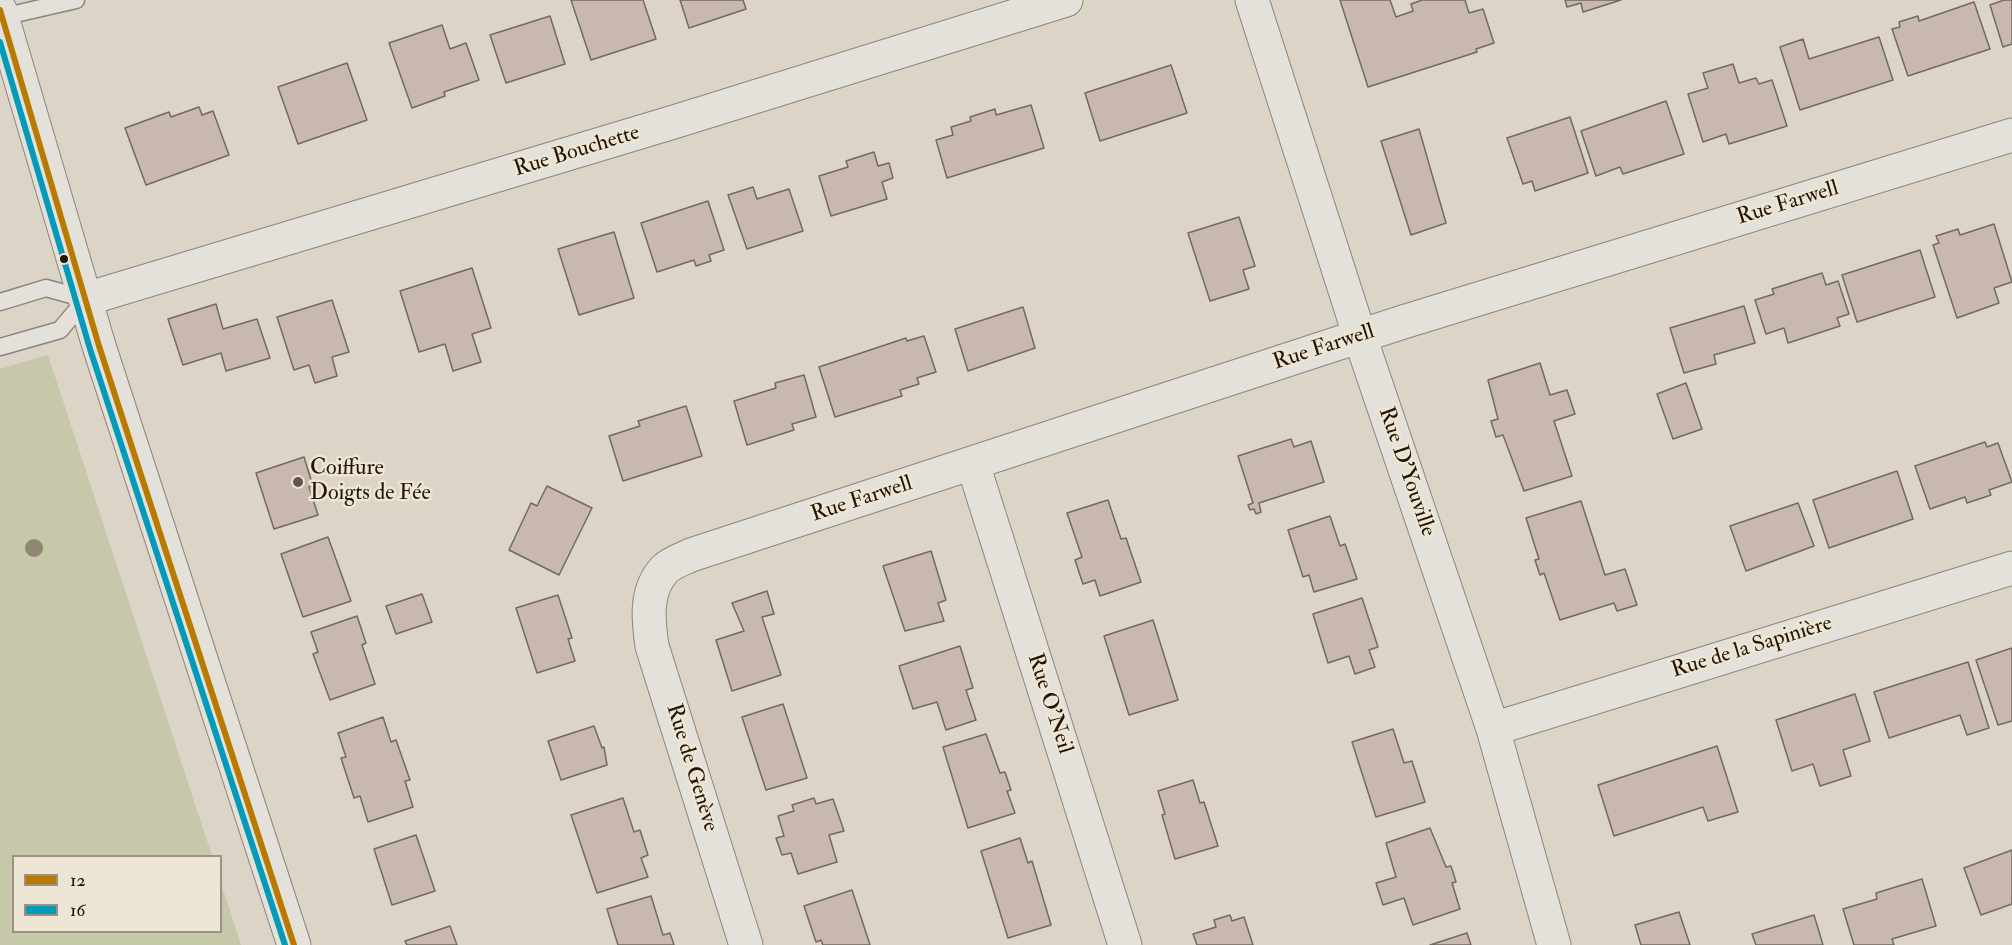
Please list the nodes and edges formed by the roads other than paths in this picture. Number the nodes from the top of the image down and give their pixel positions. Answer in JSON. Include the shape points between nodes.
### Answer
{"nodes":[{"id":1,"x":76,"y":0,"type":"edge"},
{"id":2,"x":1066,"y":0,"type":"edge"},
{"id":3,"x":1252,"y":0,"type":"edge"},
{"id":4,"x":1,"y":14,"type":"edge"},
{"id":5,"x":2012,"y":135,"type":"edge"},
{"id":6,"x":86,"y":299,"type":"junction"},
{"id":7,"x":0,"y":302,"type":"edge"},
{"id":8,"x":1360,"y":336,"type":"junction"},
{"id":9,"x":0,"y":346,"type":"edge"},
{"id":10,"x":973,"y":464,"type":"junction"},
{"id":11,"x":2012,"y":568,"type":"edge"},
{"id":12,"x":652,"y":590,"type":"joint"},
{"id":13,"x":1493,"y":729,"type":"junction"},
{"id":14,"x":294,"y":945,"type":"edge"},
{"id":15,"x":746,"y":945,"type":"edge"},
{"id":16,"x":1125,"y":945,"type":"edge"},
{"id":17,"x":1554,"y":945,"type":"edge"}],
"edges":[{"from":1,"to":4,"type":"lane"},
{"from":2,"to":6,"type":"street","name":"Rue Bouchette"},
{"from":3,"to":8,"type":"street","name":"Rue D'Youville"},
{"from":4,"to":6,"type":"street"},
{"from":5,"to":8,"type":"street","name":"Rue Farwell"},
{"from":6,"to":7,"type":"lane","via":[[46,288]]},
{"from":6,"to":9,"type":"lane","via":[[60,330]]},
{"from":6,"to":14,"type":"street"},
{"from":8,"to":10,"type":"street","name":"Rue Farwell"},
{"from":8,"to":13,"type":"street","name":"Rue D'Youville"},
{"from":10,"to":12,"type":"street","name":"Rue Farwell","via":[[691,555],[666,568]]},
{"from":10,"to":16,"type":"street","name":"Rue O'Neil"},
{"from":11,"to":13,"type":"street","name":"Rue de la Sapinière"},
{"from":12,"to":15,"type":"street","name":"Rue de Genève","via":[[648,616],[652,646]]},
{"from":13,"to":17,"type":"street","name":"Rue D'Youville"}]}
